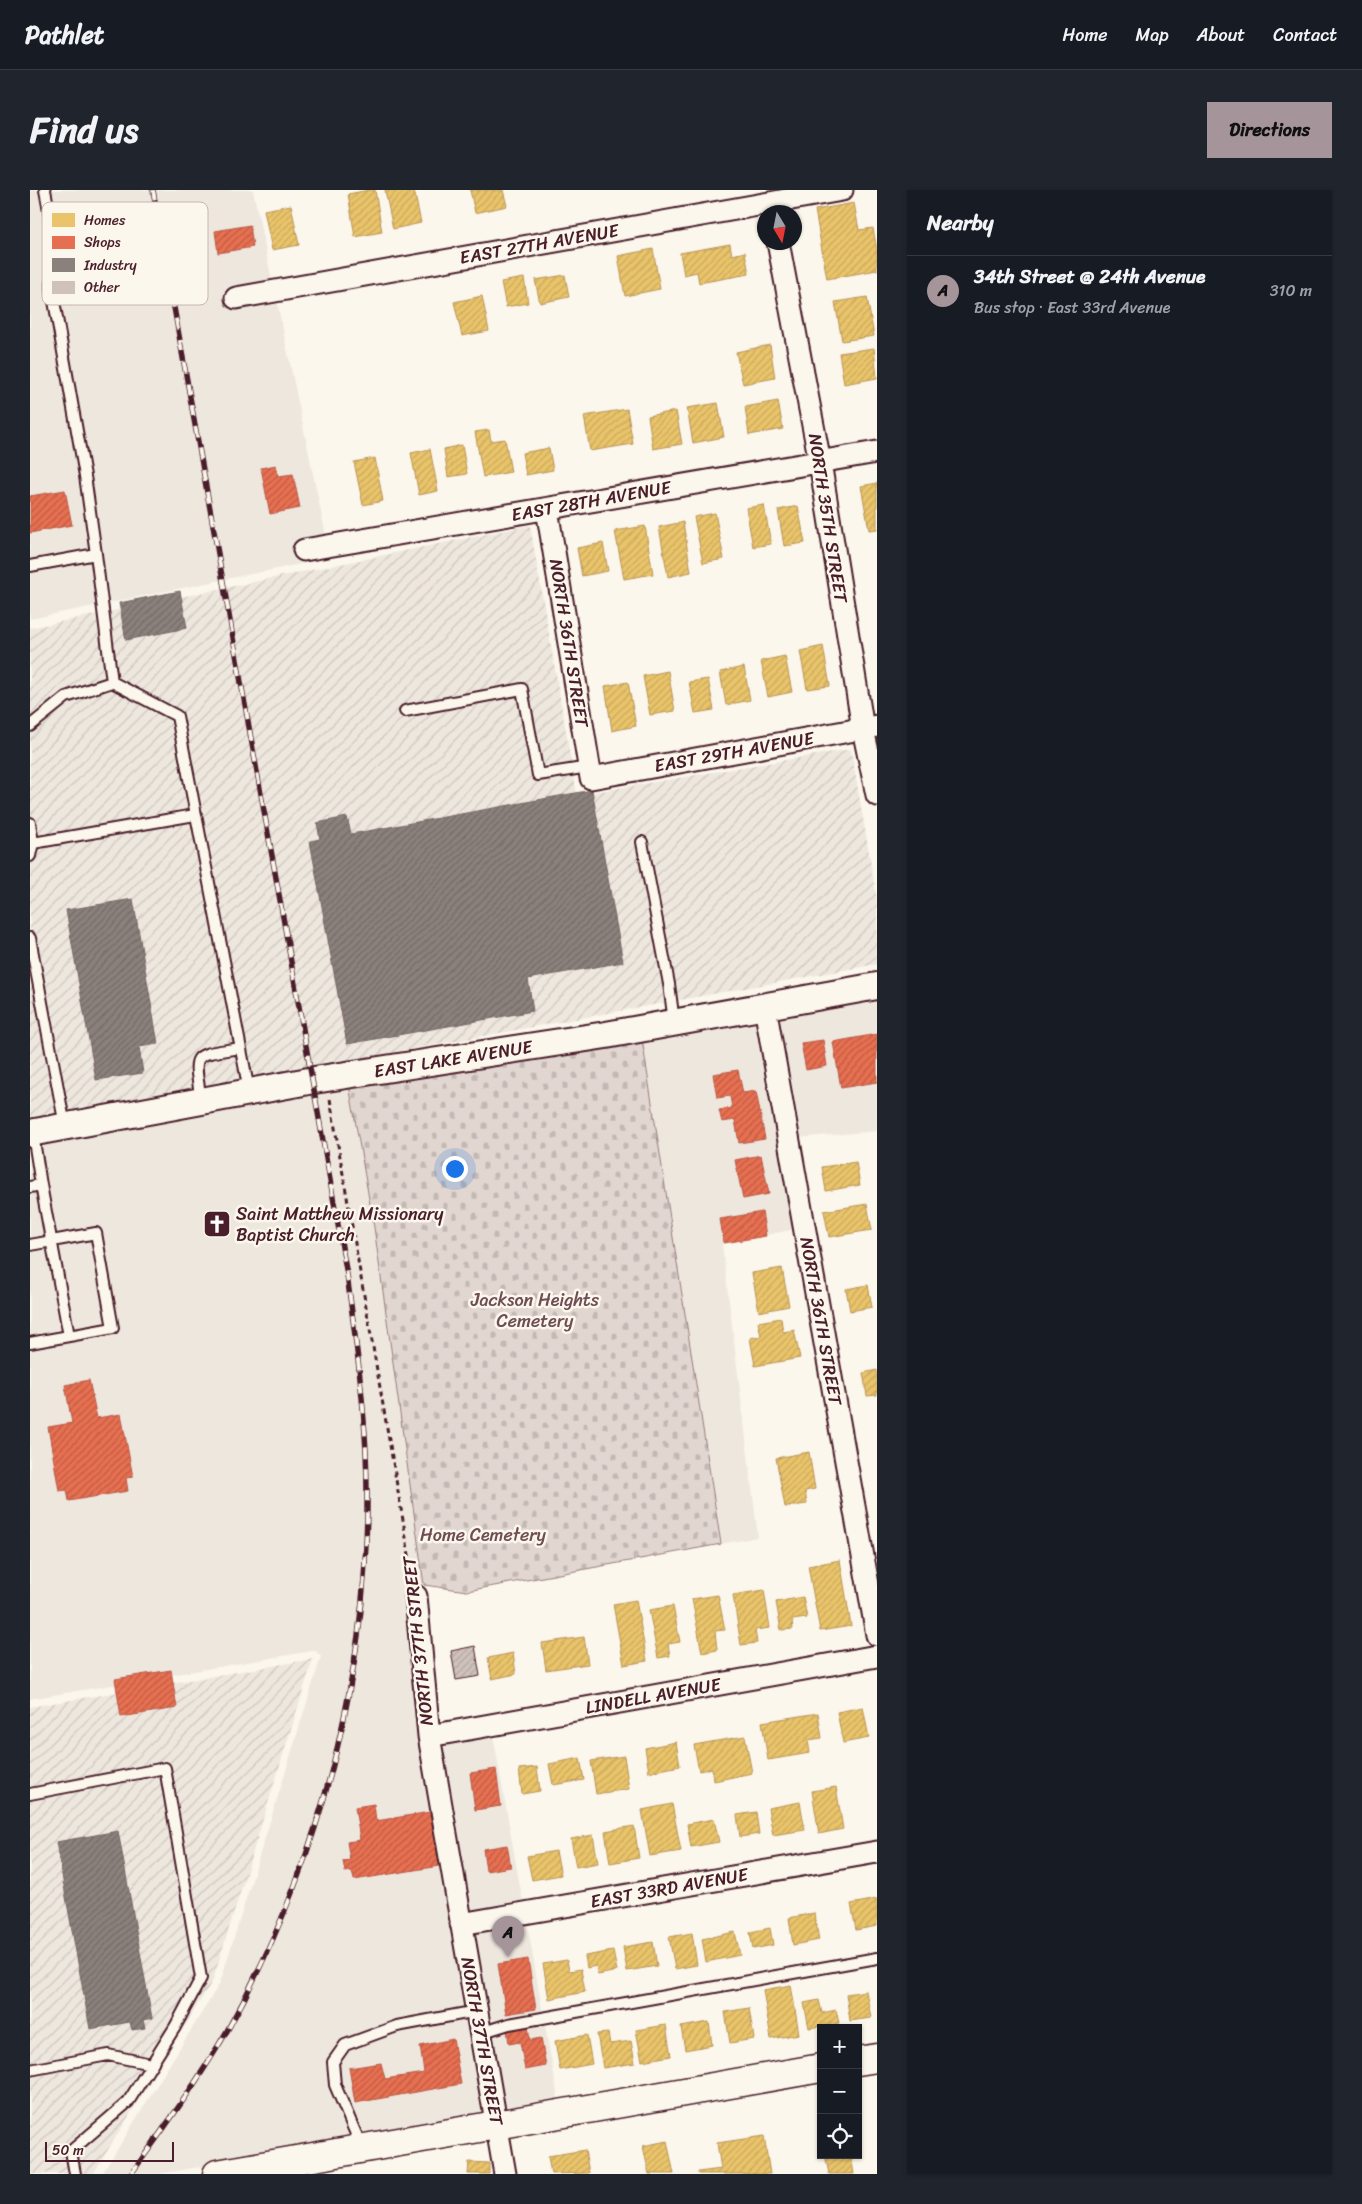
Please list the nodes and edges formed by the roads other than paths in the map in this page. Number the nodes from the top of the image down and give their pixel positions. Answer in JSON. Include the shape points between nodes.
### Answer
{"nodes":[{"id":1,"x":842,"y":190,"type":"edge"},
{"id":2,"x":770,"y":202,"type":"edge"},
{"id":3,"x":780,"y":250,"type":"edge"},
{"id":4,"x":236,"y":298,"type":"dead end"},
{"id":5,"x":55,"y":305,"type":"edge"},
{"id":6,"x":877,"y":452,"type":"edge"},
{"id":7,"x":820,"y":462,"type":"junction"},
{"id":8,"x":547,"y":509,"type":"junction"},
{"id":9,"x":304,"y":550,"type":"dead end"},
{"id":10,"x":96,"y":554,"type":"junction"},
{"id":11,"x":30,"y":566,"type":"edge"},
{"id":12,"x":112,"y":682,"type":"junction"},
{"id":13,"x":405,"y":712,"type":"dead end"},
{"id":14,"x":30,"y":726,"type":"edge"},
{"id":15,"x":870,"y":728,"type":"edge"},
{"id":16,"x":590,"y":772,"type":"junction"},
{"id":17,"x":877,"y":795,"type":"edge"},
{"id":18,"x":195,"y":815,"type":"junction"},
{"id":19,"x":30,"y":823,"type":"edge"},
{"id":20,"x":642,"y":842,"type":"dead end"},
{"id":21,"x":33,"y":843,"type":"junction"},
{"id":22,"x":30,"y":856,"type":"edge"},
{"id":23,"x":30,"y":938,"type":"edge"},
{"id":24,"x":877,"y":986,"type":"edge"},
{"id":25,"x":765,"y":1007,"type":"junction"},
{"id":26,"x":674,"y":1023,"type":"junction"},
{"id":27,"x":240,"y":1048,"type":"junction"},
{"id":28,"x":249,"y":1092,"type":"junction"},
{"id":29,"x":202,"y":1101,"type":"junction"},
{"id":30,"x":65,"y":1127,"type":"junction"},
{"id":31,"x":32,"y":1133,"type":"edge"},
{"id":32,"x":41,"y":1185,"type":"junction"},
{"id":33,"x":30,"y":1187,"type":"edge"},
{"id":34,"x":52,"y":1241,"type":"junction"},
{"id":35,"x":30,"y":1245,"type":"edge"},
{"id":36,"x":69,"y":1336,"type":"junction"},
{"id":37,"x":30,"y":1343,"type":"edge"},
{"id":38,"x":416,"y":1596,"type":"road end"},
{"id":39,"x":877,"y":1635,"type":"edge"},
{"id":40,"x":877,"y":1656,"type":"edge"},
{"id":41,"x":429,"y":1736,"type":"junction"},
{"id":42,"x":30,"y":1794,"type":"edge"},
{"id":43,"x":877,"y":1852,"type":"edge"},
{"id":44,"x":461,"y":1924,"type":"junction"},
{"id":45,"x":877,"y":1958,"type":"edge"},
{"id":46,"x":476,"y":2011,"type":"junction"},
{"id":47,"x":480,"y":2033,"type":"junction"},
{"id":48,"x":877,"y":2058,"type":"edge"},
{"id":49,"x":862,"y":2061,"type":"edge"},
{"id":50,"x":151,"y":2064,"type":"junction"},
{"id":51,"x":817,"y":2069,"type":"edge"},
{"id":52,"x":30,"y":2070,"type":"edge"},
{"id":53,"x":496,"y":2125,"type":"junction"},
{"id":54,"x":362,"y":2148,"type":"junction"},
{"id":55,"x":248,"y":2171,"type":"edge"},
{"id":56,"x":75,"y":2174,"type":"edge"},
{"id":57,"x":217,"y":2174,"type":"edge"},
{"id":58,"x":505,"y":2174,"type":"edge"}],
"edges":[{"from":1,"to":2,"type":"street","name":"EAST 27TH AVENUE"},
{"from":2,"to":4,"type":"street","name":"EAST 27TH AVENUE"},
{"from":3,"to":7,"type":"street","name":"NORTH 35TH STREET"},
{"from":5,"to":10,"type":"lane"},
{"from":6,"to":7,"type":"street","name":"EAST 28TH AVENUE"},
{"from":7,"to":8,"type":"street","name":"EAST 28TH AVENUE"},
{"from":7,"to":15,"type":"street","name":"NORTH 35TH STREET"},
{"from":8,"to":9,"type":"street","name":"EAST 28TH AVENUE"},
{"from":8,"to":16,"type":"street","name":"NORTH 36TH STREET"},
{"from":10,"to":11,"type":"lane"},
{"from":10,"to":12,"type":"lane"},
{"from":12,"to":14,"type":"lane","via":[[66,697]]},
{"from":12,"to":18,"type":"lane","via":[[177,716]]},
{"from":13,"to":16,"type":"lane","via":[[522,690],[538,775]]},
{"from":15,"to":16,"type":"street","name":"EAST 29TH AVENUE"},
{"from":15,"to":17,"type":"street","name":"NORTH 35TH STREET"},
{"from":18,"to":21,"type":"lane"},
{"from":18,"to":27,"type":"lane"},
{"from":19,"to":21,"type":"lane"},
{"from":20,"to":26,"type":"lane"},
{"from":21,"to":22,"type":"lane"},
{"from":23,"to":30,"type":"lane"},
{"from":24,"to":25,"type":"street","name":"EAST LAKE AVENUE"},
{"from":25,"to":26,"type":"street","name":"EAST LAKE AVENUE"},
{"from":25,"to":39,"type":"street","name":"NORTH 36TH STREET"},
{"from":26,"to":28,"type":"street","name":"EAST LAKE AVENUE"},
{"from":27,"to":28,"type":"lane"},
{"from":27,"to":29,"type":"lane","via":[[203,1054],[197,1058],[195,1065]]},
{"from":28,"to":29,"type":"street","name":"EAST LAKE AVENUE"},
{"from":29,"to":30,"type":"street","name":"EAST LAKE AVENUE"},
{"from":30,"to":31,"type":"street","name":"EAST LAKE AVENUE"},
{"from":31,"to":32,"type":"lane"},
{"from":32,"to":33,"type":"lane"},
{"from":32,"to":34,"type":"lane"},
{"from":34,"to":35,"type":"lane"},
{"from":34,"to":36,"type":"lane"},
{"from":34,"to":36,"type":"lane","via":[[96,1233],[113,1328]]},
{"from":36,"to":37,"type":"lane"},
{"from":38,"to":41,"type":"street","name":"NORTH 37TH STREET"},
{"from":40,"to":41,"type":"street","name":"LINDELL AVENUE"},
{"from":41,"to":44,"type":"street","name":"NORTH 37TH STREET"},
{"from":42,"to":50,"type":"lane","via":[[165,1768],[201,1978]]},
{"from":43,"to":44,"type":"street","name":"EAST 33RD AVENUE"},
{"from":44,"to":46,"type":"street","name":"NORTH 37TH STREET"},
{"from":45,"to":47,"type":"lane","via":[[509,2024]]},
{"from":46,"to":47,"type":"street","name":"NORTH 37TH STREET"},
{"from":46,"to":54,"type":"lane","via":[[397,2026],[345,2045],[333,2062],[335,2085]]},
{"from":47,"to":53,"type":"street","name":"NORTH 37TH STREET"},
{"from":48,"to":49,"type":"main road"},
{"from":50,"to":52,"type":"lane","via":[[108,2055]]},
{"from":50,"to":56,"type":"lane","via":[[128,2102],[71,2151]]},
{"from":51,"to":53,"type":"main road"},
{"from":53,"to":54,"type":"main road"},
{"from":53,"to":58,"type":"street","name":"NORTH 37TH STREET"},
{"from":54,"to":55,"type":"main road"},
{"from":55,"to":57,"type":"main road"}]}
